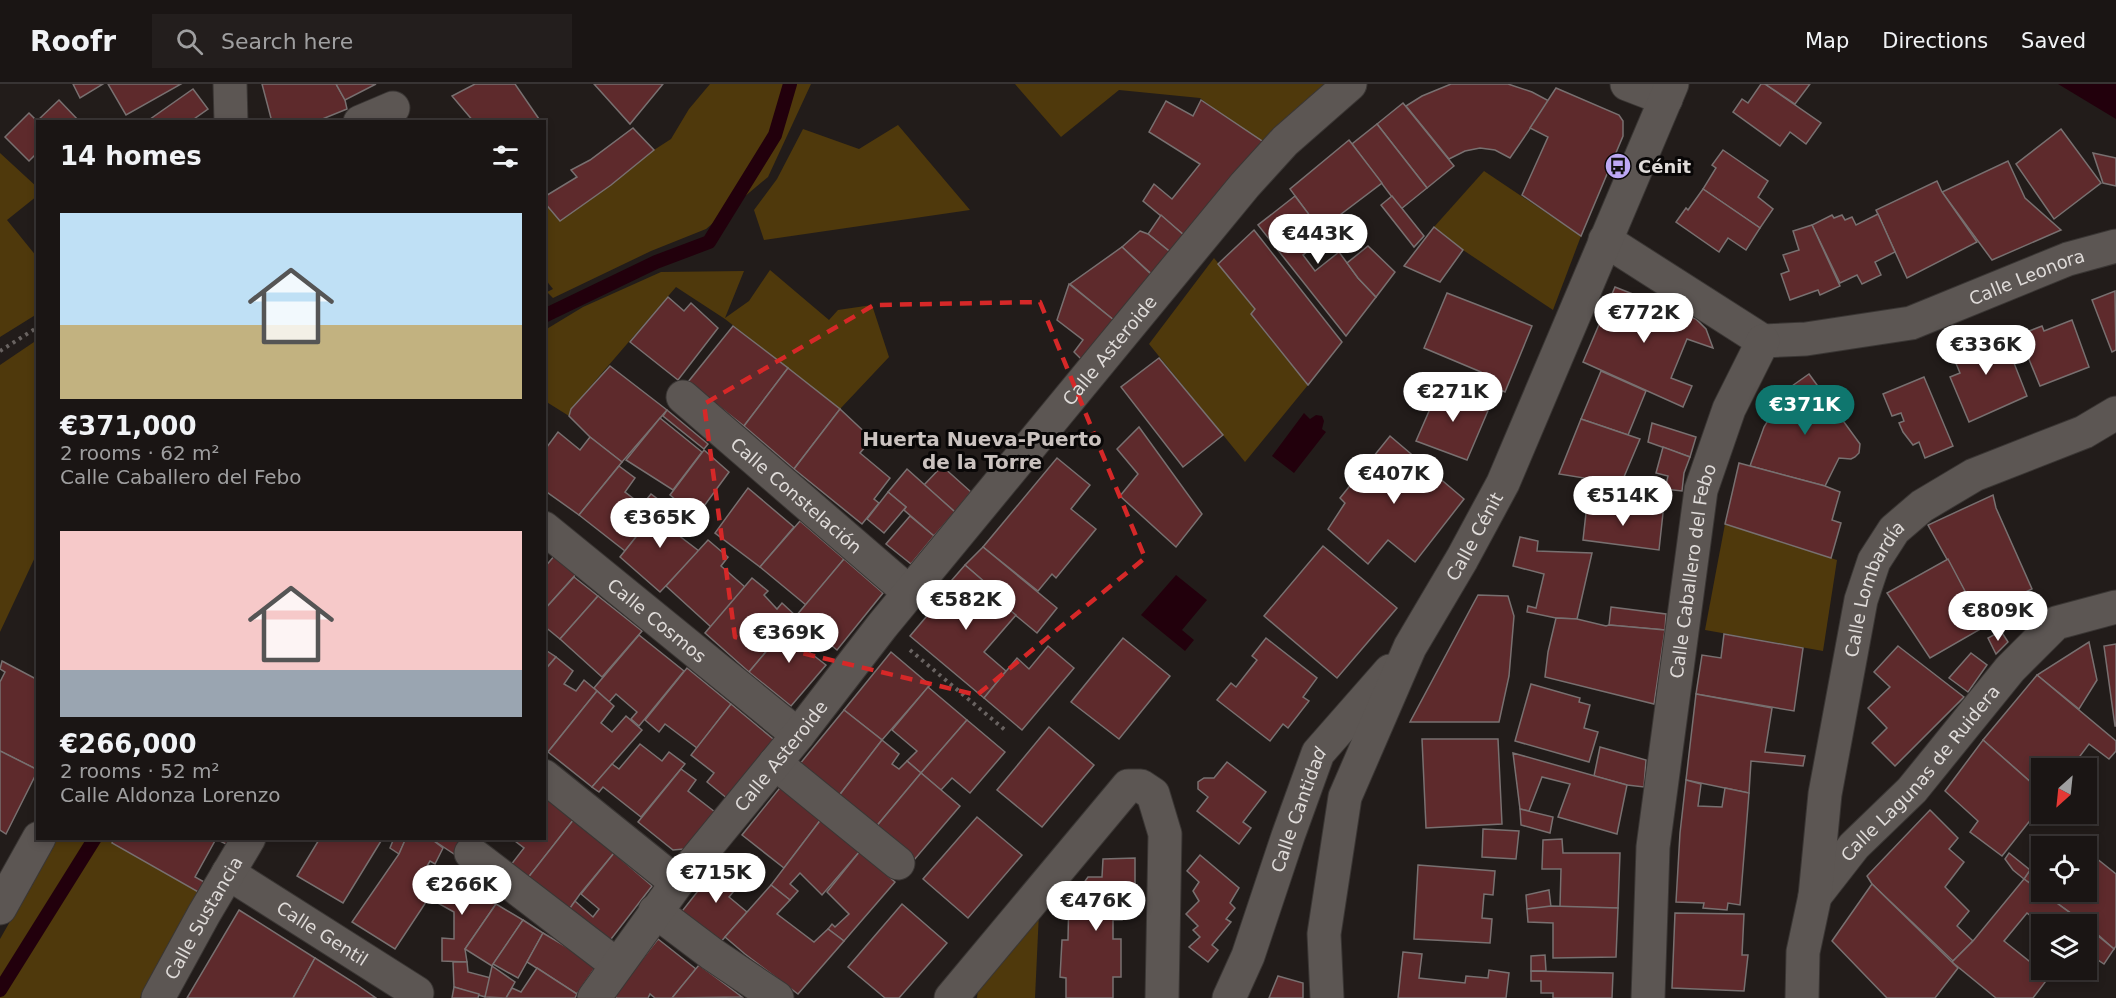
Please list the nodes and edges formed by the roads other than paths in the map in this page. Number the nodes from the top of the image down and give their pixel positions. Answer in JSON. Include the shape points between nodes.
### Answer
{"nodes":[{"id":1,"x":230,"y":84,"type":"edge"},
{"id":2,"x":1350,"y":84,"type":"edge"},
{"id":3,"x":1627,"y":84,"type":"edge"},
{"id":4,"x":1669,"y":92,"type":"edge"},
{"id":5,"x":393,"y":108,"type":"dead end"},
{"id":6,"x":231,"y":120,"type":"edge"},
{"id":7,"x":365,"y":120,"type":"edge"},
{"id":8,"x":1605,"y":240,"type":"junction"},
{"id":9,"x":2116,"y":246,"type":"edge"},
{"id":10,"x":1762,"y":341,"type":"junction"},
{"id":11,"x":682,"y":397,"type":"dead end"},
{"id":12,"x":2116,"y":413,"type":"edge"},
{"id":13,"x":546,"y":530,"type":"edge"},
{"id":14,"x":910,"y":593,"type":"junction"},
{"id":15,"x":2116,"y":608,"type":"edge"},
{"id":16,"x":1410,"y":647,"type":"junction"},
{"id":17,"x":798,"y":735,"type":"junction"},
{"id":18,"x":775,"y":763,"type":"junction"},
{"id":19,"x":546,"y":778,"type":"edge"},
{"id":20,"x":38,"y":840,"type":"edge"},
{"id":21,"x":248,"y":840,"type":"edge"},
{"id":22,"x":471,"y":853,"type":"dead end"},
{"id":23,"x":898,"y":863,"type":"dead end"},
{"id":24,"x":228,"y":873,"type":"junction"},
{"id":25,"x":677,"y":883,"type":"junction"},
{"id":26,"x":1815,"y":896,"type":"junction"},
{"id":27,"x":0,"y":908,"type":"edge"},
{"id":28,"x":655,"y":911,"type":"junction"},
{"id":29,"x":617,"y":965,"type":"junction"},
{"id":30,"x":417,"y":993,"type":"dead end"},
{"id":31,"x":158,"y":998,"type":"edge"},
{"id":32,"x":594,"y":998,"type":"edge"},
{"id":33,"x":777,"y":998,"type":"edge"},
{"id":34,"x":951,"y":998,"type":"edge"},
{"id":35,"x":1162,"y":998,"type":"edge"},
{"id":36,"x":1229,"y":998,"type":"edge"},
{"id":37,"x":1327,"y":998,"type":"edge"},
{"id":38,"x":1648,"y":998,"type":"edge"},
{"id":39,"x":1802,"y":998,"type":"edge"}],
"edges":[{"from":1,"to":6,"type":"street"},
{"from":2,"to":14,"type":"street","name":"Calle Asteroide","via":[[1285,141],[1245,185]]},
{"from":3,"to":4,"type":"street"},
{"from":4,"to":8,"type":"street","name":"Calle Cénit"},
{"from":5,"to":7,"type":"street"},
{"from":8,"to":10,"type":"street"},
{"from":8,"to":16,"type":"street","name":"Calle Cénit","via":[[1503,483]]},
{"from":9,"to":10,"type":"street","name":"Calle Leonora","via":[[2068,258],[1911,324],[1806,339]]},
{"from":10,"to":38,"type":"street","name":"Calle Caballero del Febo","via":[[1730,409],[1701,490],[1653,847]]},
{"from":11,"to":14,"type":"street","name":"Calle Constelación"},
{"from":12,"to":26,"type":"street","name":"Calle Lombardía","via":[[2084,432],[1974,475],[1922,506],[1894,530],[1881,550],[1861,600],[1825,794]]},
{"from":13,"to":17,"type":"street","name":"Calle Cosmos"},
{"from":14,"to":17,"type":"street","name":"Calle Asteroide"},
{"from":15,"to":26,"type":"street","name":"Calle Lagunas de Ruidera","via":[[2056,624],[2010,669],[1912,790],[1854,846]]},
{"from":16,"to":36,"type":"street","name":"Calle Cantidad","via":[[1318,753],[1248,956]]},
{"from":16,"to":37,"type":"street","name":"Calle Cénit","via":[[1345,797],[1324,934]]},
{"from":17,"to":18,"type":"street","name":"Calle Asteroide"},
{"from":18,"to":23,"type":"street"},
{"from":18,"to":25,"type":"street","name":"Calle Asteroide"},
{"from":19,"to":25,"type":"street"},
{"from":20,"to":27,"type":"street"},
{"from":21,"to":24,"type":"street","name":"Calle Sustancia"},
{"from":22,"to":29,"type":"street"},
{"from":24,"to":30,"type":"street","name":"Calle Gentil"},
{"from":24,"to":31,"type":"street","name":"Calle Sustancia"},
{"from":25,"to":28,"type":"street","name":"Calle Asteroide"},
{"from":26,"to":39,"type":"street","name":"Calle Lagunas de Ruidera","via":[[1803,952]]},
{"from":28,"to":29,"type":"street","name":"Calle Asteroide"},
{"from":28,"to":33,"type":"street"},
{"from":29,"to":32,"type":"street","name":"Calle Asteroide"},
{"from":34,"to":35,"type":"street","via":[[1128,786],[1141,786],[1153,794],[1165,834]]}]}
